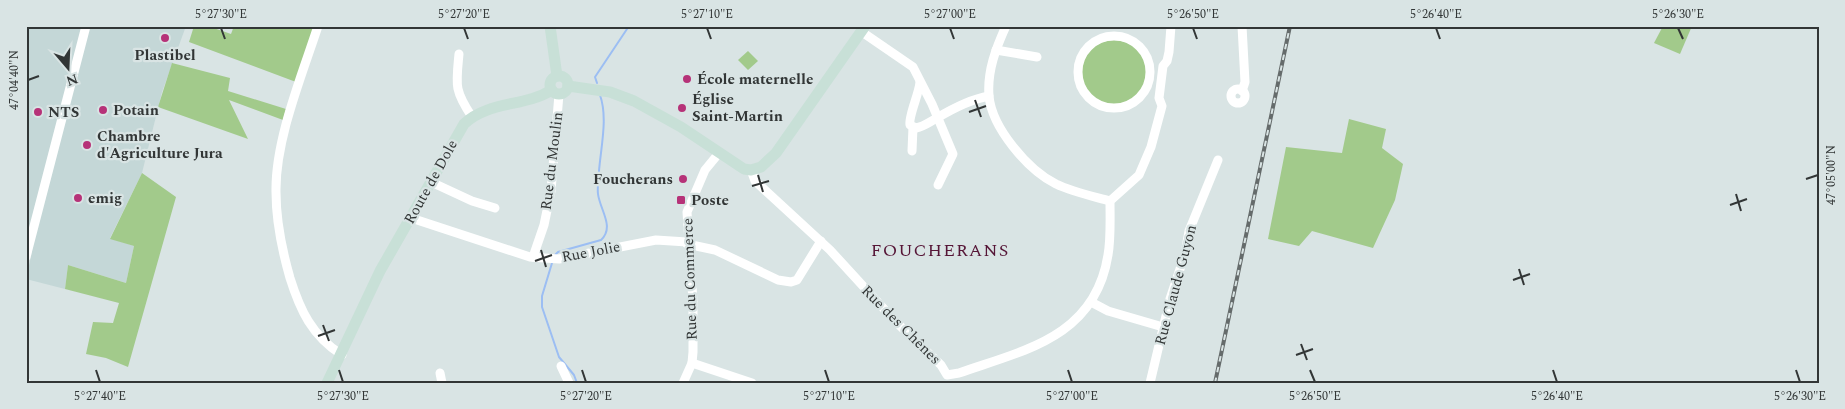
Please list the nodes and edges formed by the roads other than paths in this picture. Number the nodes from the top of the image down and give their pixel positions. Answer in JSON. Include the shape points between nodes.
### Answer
{"nodes":[{"id":1,"x":86,"y":26,"type":"edge"},
{"id":2,"x":318,"y":26,"type":"edge"},
{"id":3,"x":550,"y":26,"type":"edge"},
{"id":4,"x":1006,"y":26,"type":"edge"},
{"id":5,"x":1171,"y":26,"type":"edge"},
{"id":6,"x":1242,"y":26,"type":"edge"},
{"id":7,"x":864,"y":29,"type":"edge"},
{"id":8,"x":996,"y":50,"type":"junction"},
{"id":9,"x":459,"y":54,"type":"dead end"},
{"id":10,"x":1145,"y":56,"type":"junction"},
{"id":11,"x":1037,"y":58,"type":"dead end"},
{"id":12,"x":1163,"y":66,"type":"junction"},
{"id":13,"x":920,"y":81,"type":"junction"},
{"id":14,"x":559,"y":90,"type":"junction"},
{"id":15,"x":1242,"y":91,"type":"dead end"},
{"id":16,"x":989,"y":96,"type":"junction"},
{"id":17,"x":1139,"y":98,"type":"junction"},
{"id":18,"x":1159,"y":98,"type":"junction"},
{"id":19,"x":472,"y":117,"type":"junction"},
{"id":20,"x":938,"y":117,"type":"junction"},
{"id":21,"x":913,"y":128,"type":"junction"},
{"id":22,"x":912,"y":151,"type":"dead end"},
{"id":23,"x":719,"y":153,"type":"junction"},
{"id":24,"x":1218,"y":160,"type":"dead end"},
{"id":25,"x":751,"y":170,"type":"junction"},
{"id":26,"x":431,"y":182,"type":"junction"},
{"id":27,"x":938,"y":185,"type":"dead end"},
{"id":28,"x":1110,"y":201,"type":"junction"},
{"id":29,"x":495,"y":208,"type":"dead end"},
{"id":30,"x":411,"y":218,"type":"junction"},
{"id":31,"x":29,"y":234,"type":"edge"},
{"id":32,"x":821,"y":241,"type":"junction"},
{"id":33,"x":687,"y":243,"type":"junction"},
{"id":34,"x":26,"y":257,"type":"edge"},
{"id":35,"x":533,"y":257,"type":"junction"},
{"id":36,"x":1091,"y":302,"type":"junction"},
{"id":37,"x":1163,"y":327,"type":"junction"},
{"id":38,"x":339,"y":353,"type":"junction"},
{"id":39,"x":692,"y":364,"type":"junction"},
{"id":40,"x":561,"y":366,"type":"dead end"},
{"id":41,"x":947,"y":379,"type":"edge"},
{"id":42,"x":326,"y":381,"type":"edge"},
{"id":43,"x":570,"y":383,"type":"edge"},
{"id":44,"x":683,"y":383,"type":"edge"},
{"id":45,"x":752,"y":383,"type":"edge"},
{"id":46,"x":1150,"y":383,"type":"edge"}],
"edges":[{"from":1,"to":31,"type":"street"},
{"from":2,"to":38,"type":"street","via":[[289,112],[276,192],[282,252],[300,307],[314,330]]},
{"from":3,"to":14,"type":"main road","via":[[557,76],[566,79]]},
{"from":4,"to":8,"type":"street"},
{"from":5,"to":12,"type":"street","via":[[1170,52]]},
{"from":6,"to":15,"type":"street","via":[[1245,82]]},
{"from":7,"to":13,"type":"street","via":[[907,62]]},
{"from":7,"to":25,"type":"main road","via":[[776,153],[761,167]]},
{"from":8,"to":11,"type":"street"},
{"from":8,"to":16,"type":"street","via":[[990,71]]},
{"from":9,"to":19,"type":"street","via":[[456,87],[460,100]]},
{"from":10,"to":12,"type":"street"},
{"from":10,"to":17,"type":"street","via":[[1149,80]]},
{"from":10,"to":17,"type":"street","via":[[1129,40],[1108,37],[1088,47],[1078,66],[1081,87],[1090,100],[1099,105],[1118,108]]},
{"from":12,"to":18,"type":"street"},
{"from":13,"to":20,"type":"street"},
{"from":13,"to":21,"type":"street","via":[[909,118]]},
{"from":14,"to":19,"type":"main road","via":[[533,100],[489,109]]},
{"from":14,"to":23,"type":"main road","via":[[610,92],[634,101]]},
{"from":14,"to":35,"type":"street","name":"Rue du Moulin","via":[[551,191]]},
{"from":16,"to":20,"type":"street"},
{"from":16,"to":28,"type":"street","via":[[1007,138],[1030,166],[1071,190]]},
{"from":17,"to":18,"type":"street","via":[[1150,95]]},
{"from":18,"to":28,"type":"street","via":[[1162,106],[1146,162],[1130,185]]},
{"from":19,"to":26,"type":"main road","name":"Route de Dole","via":[[464,124]]},
{"from":20,"to":21,"type":"street","via":[[924,126]]},
{"from":20,"to":27,"type":"street","via":[[953,154]]},
{"from":21,"to":22,"type":"street"},
{"from":23,"to":25,"type":"main road","via":[[736,166]]},
{"from":23,"to":33,"type":"street","name":"Rue du Commerce","via":[[705,170],[688,207]]},
{"from":24,"to":37,"type":"street","name":"Rue Claude Guyon","via":[[1189,231]]},
{"from":25,"to":32,"type":"street","name":"Rue des Chênes","via":[[755,181]]},
{"from":26,"to":29,"type":"street"},
{"from":26,"to":30,"type":"main road","name":"Route de Dole"},
{"from":28,"to":36,"type":"street","name":"Rue des Chênes","via":[[1107,261]]},
{"from":30,"to":35,"type":"street","name":"Rue Jolie"},
{"from":30,"to":38,"type":"main road","name":"Route de Dole"},
{"from":31,"to":34,"type":"street"},
{"from":32,"to":33,"type":"street","name":"Rue Jolie","via":[[797,280],[791,282],[778,280],[715,250]]},
{"from":32,"to":41,"type":"street","name":"Rue des Chênes","via":[[896,322],[941,364]]},
{"from":33,"to":35,"type":"street","name":"Rue Jolie","via":[[656,240],[559,259]]},
{"from":33,"to":39,"type":"street","name":"Rue du Commerce","via":[[693,301]]},
{"from":36,"to":37,"type":"street","via":[[1108,311]]},
{"from":36,"to":41,"type":"street","name":"Rue des Chênes","via":[[1072,325],[1046,342]]},
{"from":37,"to":46,"type":"street","name":"Rue Claude Guyon"},
{"from":38,"to":42,"type":"main road","name":"Route de Dole"},
{"from":39,"to":44,"type":"street","name":"Rue du Commerce"},
{"from":39,"to":45,"type":"street"},
{"from":40,"to":43,"type":"street"}]}
